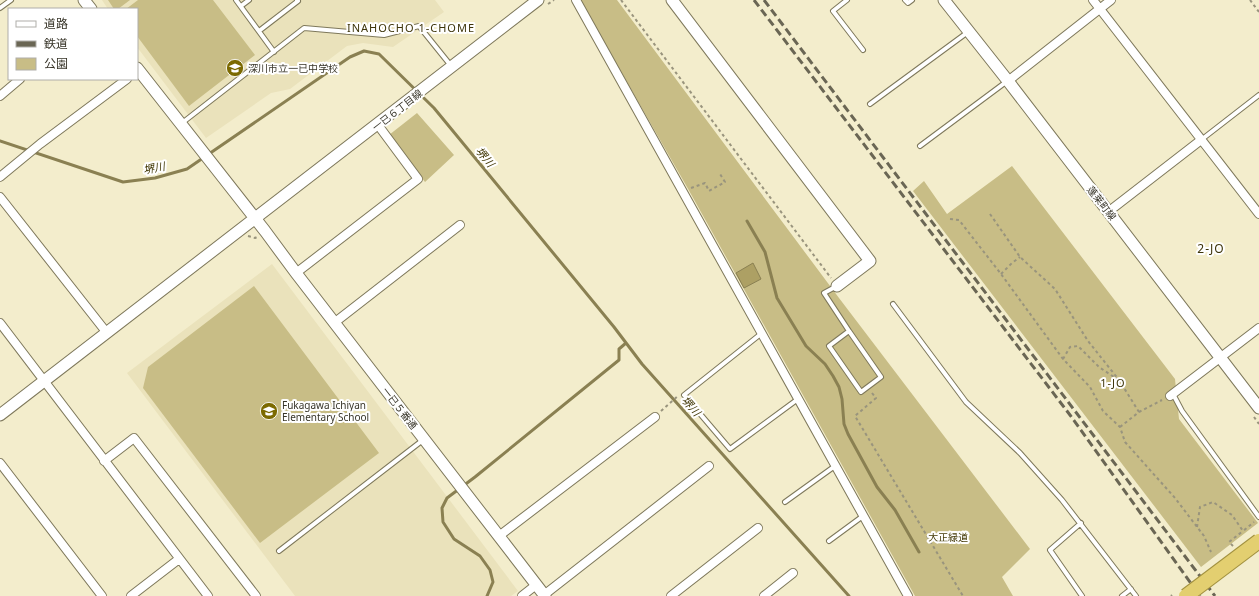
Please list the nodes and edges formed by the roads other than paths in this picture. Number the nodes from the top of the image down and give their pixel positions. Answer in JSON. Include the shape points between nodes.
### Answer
{"nodes":[{"id":1,"x":11,"y":0,"type":"edge"},
{"id":2,"x":84,"y":0,"type":"edge"},
{"id":3,"x":236,"y":0,"type":"edge"},
{"id":4,"x":249,"y":0,"type":"edge"},
{"id":5,"x":297,"y":0,"type":"edge"},
{"id":6,"x":576,"y":0,"type":"edge"},
{"id":7,"x":672,"y":0,"type":"edge"},
{"id":8,"x":847,"y":0,"type":"edge"},
{"id":9,"x":905,"y":0,"type":"edge"},
{"id":10,"x":912,"y":0,"type":"edge"},
{"id":11,"x":944,"y":0,"type":"edge"},
{"id":12,"x":1093,"y":0,"type":"edge"},
{"id":13,"x":1110,"y":0,"type":"edge"},
{"id":14,"x":536,"y":1,"type":"edge"},
{"id":15,"x":240,"y":6,"type":"junction"},
{"id":16,"x":0,"y":8,"type":"edge"},
{"id":17,"x":91,"y":8,"type":"edge"},
{"id":18,"x":1100,"y":8,"type":"junction"},
{"id":19,"x":258,"y":31,"type":"junction"},
{"id":20,"x":969,"y":32,"type":"junction"},
{"id":21,"x":864,"y":50,"type":"dead end"},
{"id":22,"x":274,"y":52,"type":"junction"},
{"id":23,"x":452,"y":67,"type":"junction"},
{"id":24,"x":138,"y":70,"type":"edge"},
{"id":25,"x":19,"y":80,"type":"edge"},
{"id":26,"x":126,"y":80,"type":"edge"},
{"id":27,"x":1008,"y":81,"type":"junction"},
{"id":28,"x":1259,"y":95,"type":"edge"},
{"id":29,"x":0,"y":96,"type":"edge"},
{"id":30,"x":870,"y":104,"type":"dead end"},
{"id":31,"x":181,"y":124,"type":"junction"},
{"id":32,"x":378,"y":125,"type":"junction"},
{"id":33,"x":1201,"y":140,"type":"junction"},
{"id":34,"x":920,"y":146,"type":"dead end"},
{"id":35,"x":0,"y":177,"type":"edge"},
{"id":36,"x":0,"y":197,"type":"edge"},
{"id":37,"x":1108,"y":212,"type":"junction"},
{"id":38,"x":1259,"y":214,"type":"edge"},
{"id":39,"x":255,"y":219,"type":"junction"},
{"id":40,"x":460,"y":225,"type":"dead end"},
{"id":41,"x":296,"y":273,"type":"junction"},
{"id":42,"x":837,"y":286,"type":"joint"},
{"id":43,"x":893,"y":304,"type":"dead end"},
{"id":44,"x":0,"y":323,"type":"edge"},
{"id":45,"x":334,"y":323,"type":"junction"},
{"id":46,"x":1259,"y":328,"type":"edge"},
{"id":47,"x":849,"y":331,"type":"junction"},
{"id":48,"x":107,"y":333,"type":"junction"},
{"id":49,"x":762,"y":333,"type":"junction"},
{"id":50,"x":1221,"y":357,"type":"junction"},
{"id":51,"x":45,"y":381,"type":"junction"},
{"id":52,"x":1172,"y":395,"type":"joint"},
{"id":53,"x":799,"y":399,"type":"junction"},
{"id":54,"x":1259,"y":408,"type":"edge"},
{"id":55,"x":0,"y":415,"type":"edge"},
{"id":56,"x":654,"y":417,"type":"dead end"},
{"id":57,"x":424,"y":439,"type":"junction"},
{"id":58,"x":104,"y":461,"type":"junction"},
{"id":59,"x":0,"y":463,"type":"edge"},
{"id":60,"x":709,"y":466,"type":"dead end"},
{"id":61,"x":836,"y":466,"type":"junction"},
{"id":62,"x":785,"y":502,"type":"dead end"},
{"id":63,"x":864,"y":516,"type":"junction"},
{"id":64,"x":1259,"y":518,"type":"edge"},
{"id":65,"x":1081,"y":523,"type":"junction"},
{"id":66,"x":758,"y":528,"type":"dead end"},
{"id":67,"x":499,"y":536,"type":"junction"},
{"id":68,"x":829,"y":541,"type":"dead end"},
{"id":69,"x":1259,"y":541,"type":"edge"},
{"id":70,"x":279,"y":551,"type":"dead end"},
{"id":71,"x":179,"y":559,"type":"junction"},
{"id":72,"x":793,"y":574,"type":"dead end"},
{"id":73,"x":536,"y":585,"type":"junction"},
{"id":74,"x":1131,"y":589,"type":"junction"},
{"id":75,"x":102,"y":596,"type":"edge"},
{"id":76,"x":131,"y":596,"type":"edge"},
{"id":77,"x":208,"y":596,"type":"edge"},
{"id":78,"x":256,"y":596,"type":"edge"},
{"id":79,"x":522,"y":596,"type":"edge"},
{"id":80,"x":544,"y":596,"type":"edge"},
{"id":81,"x":671,"y":596,"type":"edge"},
{"id":82,"x":764,"y":596,"type":"edge"},
{"id":83,"x":908,"y":596,"type":"edge"},
{"id":84,"x":1082,"y":596,"type":"edge"},
{"id":85,"x":1122,"y":596,"type":"edge"},
{"id":86,"x":1136,"y":596,"type":"edge"},
{"id":87,"x":1177,"y":596,"type":"edge"}],
"edges":[{"from":1,"to":16,"type":"lane"},
{"from":2,"to":17,"type":"street"},
{"from":3,"to":15,"type":"lane"},
{"from":4,"to":15,"type":"lane"},
{"from":5,"to":19,"type":"lane"},
{"from":6,"to":49,"type":"street"},
{"from":7,"to":42,"type":"street","via":[[870,261]]},
{"from":8,"to":21,"type":"lane","via":[[833,11]]},
{"from":9,"to":10,"type":"lane","via":[[908,3]]},
{"from":11,"to":20,"type":"street","name":"蓬莱町線"},
{"from":12,"to":18,"type":"street"},
{"from":13,"to":18,"type":"street"},
{"from":14,"to":23,"type":"street","name":"一已６丁目線"},
{"from":15,"to":19,"type":"lane"},
{"from":18,"to":27,"type":"street"},
{"from":18,"to":33,"type":"street"},
{"from":19,"to":22,"type":"lane"},
{"from":20,"to":27,"type":"street","name":"蓬莱町線"},
{"from":20,"to":30,"type":"lane"},
{"from":22,"to":23,"type":"lane","via":[[304,28],[384,35],[419,26]]},
{"from":22,"to":31,"type":"lane"},
{"from":23,"to":32,"type":"street","name":"一已６丁目線"},
{"from":24,"to":31,"type":"street","name":"一已５番通"},
{"from":25,"to":29,"type":"street"},
{"from":26,"to":35,"type":"street"},
{"from":27,"to":34,"type":"lane"},
{"from":27,"to":37,"type":"street","name":"蓬莱町線"},
{"from":28,"to":33,"type":"lane"},
{"from":31,"to":39,"type":"street","name":"一已５番通"},
{"from":32,"to":39,"type":"street","name":"一已６丁目線"},
{"from":32,"to":41,"type":"street","via":[[418,179]]},
{"from":33,"to":37,"type":"street"},
{"from":33,"to":38,"type":"street"},
{"from":36,"to":48,"type":"street"},
{"from":37,"to":50,"type":"street","name":"蓬莱町線"},
{"from":39,"to":41,"type":"street","name":"一已５番通"},
{"from":39,"to":48,"type":"street","name":"一已６丁目線"},
{"from":40,"to":45,"type":"street"},
{"from":41,"to":45,"type":"street","name":"一已５番通"},
{"from":42,"to":47,"type":"lane","via":[[824,293]]},
{"from":43,"to":65,"type":"lane","via":[[966,402],[1020,453]]},
{"from":44,"to":51,"type":"street"},
{"from":45,"to":57,"type":"street","name":"一已５番通"},
{"from":46,"to":50,"type":"street"},
{"from":47,"to":47,"type":"lane","via":[[829,346],[861,392],[881,377]]},
{"from":48,"to":51,"type":"street","name":"一已６丁目線"},
{"from":49,"to":53,"type":"street"},
{"from":49,"to":53,"type":"lane","via":[[684,395],[730,449]]},
{"from":50,"to":52,"type":"street"},
{"from":50,"to":54,"type":"street","name":"蓬莱町線"},
{"from":51,"to":55,"type":"street","name":"一已６丁目線"},
{"from":51,"to":58,"type":"street"},
{"from":52,"to":64,"type":"lane"},
{"from":53,"to":61,"type":"street"},
{"from":56,"to":67,"type":"street"},
{"from":57,"to":67,"type":"street","name":"一已５番通"},
{"from":57,"to":70,"type":"lane"},
{"from":58,"to":71,"type":"street"},
{"from":58,"to":78,"type":"street","via":[[134,438]]},
{"from":59,"to":75,"type":"street"},
{"from":60,"to":80,"type":"street"},
{"from":61,"to":62,"type":"lane"},
{"from":61,"to":63,"type":"street"},
{"from":63,"to":68,"type":"lane"},
{"from":63,"to":83,"type":"street"},
{"from":65,"to":74,"type":"lane"},
{"from":65,"to":84,"type":"lane","via":[[1050,550]]},
{"from":66,"to":81,"type":"street"},
{"from":67,"to":73,"type":"street","name":"一已５番通"},
{"from":69,"to":87,"type":"highway","bridge":true},
{"from":71,"to":76,"type":"street"},
{"from":71,"to":77,"type":"street"},
{"from":72,"to":82,"type":"street"},
{"from":73,"to":79,"type":"street"},
{"from":73,"to":80,"type":"street","name":"一已５番通"},
{"from":74,"to":85,"type":"lane"},
{"from":74,"to":86,"type":"lane"}]}
